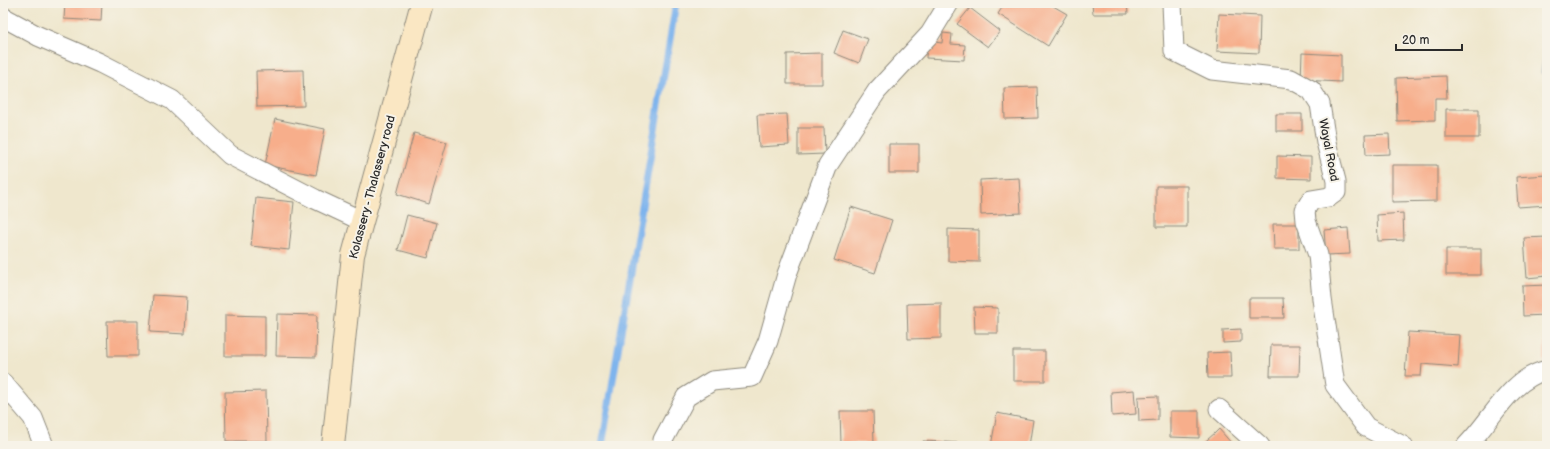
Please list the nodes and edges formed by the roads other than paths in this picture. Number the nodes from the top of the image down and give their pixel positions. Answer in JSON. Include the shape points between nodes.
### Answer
{"nodes":[{"id":1,"x":422,"y":3,"type":"edge"},
{"id":2,"x":949,"y":3,"type":"edge"},
{"id":3,"x":1172,"y":3,"type":"edge"},
{"id":4,"x":3,"y":17,"type":"edge"},
{"id":5,"x":362,"y":221,"type":"junction"},
{"id":6,"x":1547,"y":370,"type":"edge"},
{"id":7,"x":3,"y":383,"type":"edge"},
{"id":8,"x":1219,"y":409,"type":"dead end"},
{"id":9,"x":44,"y":446,"type":"edge"},
{"id":10,"x":333,"y":446,"type":"edge"},
{"id":11,"x":662,"y":446,"type":"edge"},
{"id":12,"x":1260,"y":446,"type":"edge"},
{"id":13,"x":1403,"y":446,"type":"edge"},
{"id":14,"x":1466,"y":446,"type":"edge"}],
"edges":[{"from":1,"to":5,"type":"main road","name":"Kolassery - Thalassery road"},
{"from":2,"to":11,"type":"street","via":[[930,34],[877,91],[828,165],[787,274],[768,341],[752,377],[712,381],[686,397]]},
{"from":3,"to":13,"type":"street","name":"Wayal Road","via":[[1174,51],[1212,70],[1291,79],[1311,90],[1320,104],[1336,192],[1329,197],[1311,200],[1305,210],[1306,221],[1318,255],[1335,385],[1366,427]]},
{"from":4,"to":5,"type":"street","via":[[172,100],[230,155]]},
{"from":5,"to":10,"type":"main road","name":"Kolassery - Thalassery road","via":[[353,255]]},
{"from":6,"to":14,"type":"street","via":[[1523,381],[1491,414]]},
{"from":7,"to":9,"type":"street","via":[[33,418]]},
{"from":8,"to":12,"type":"street"}]}
